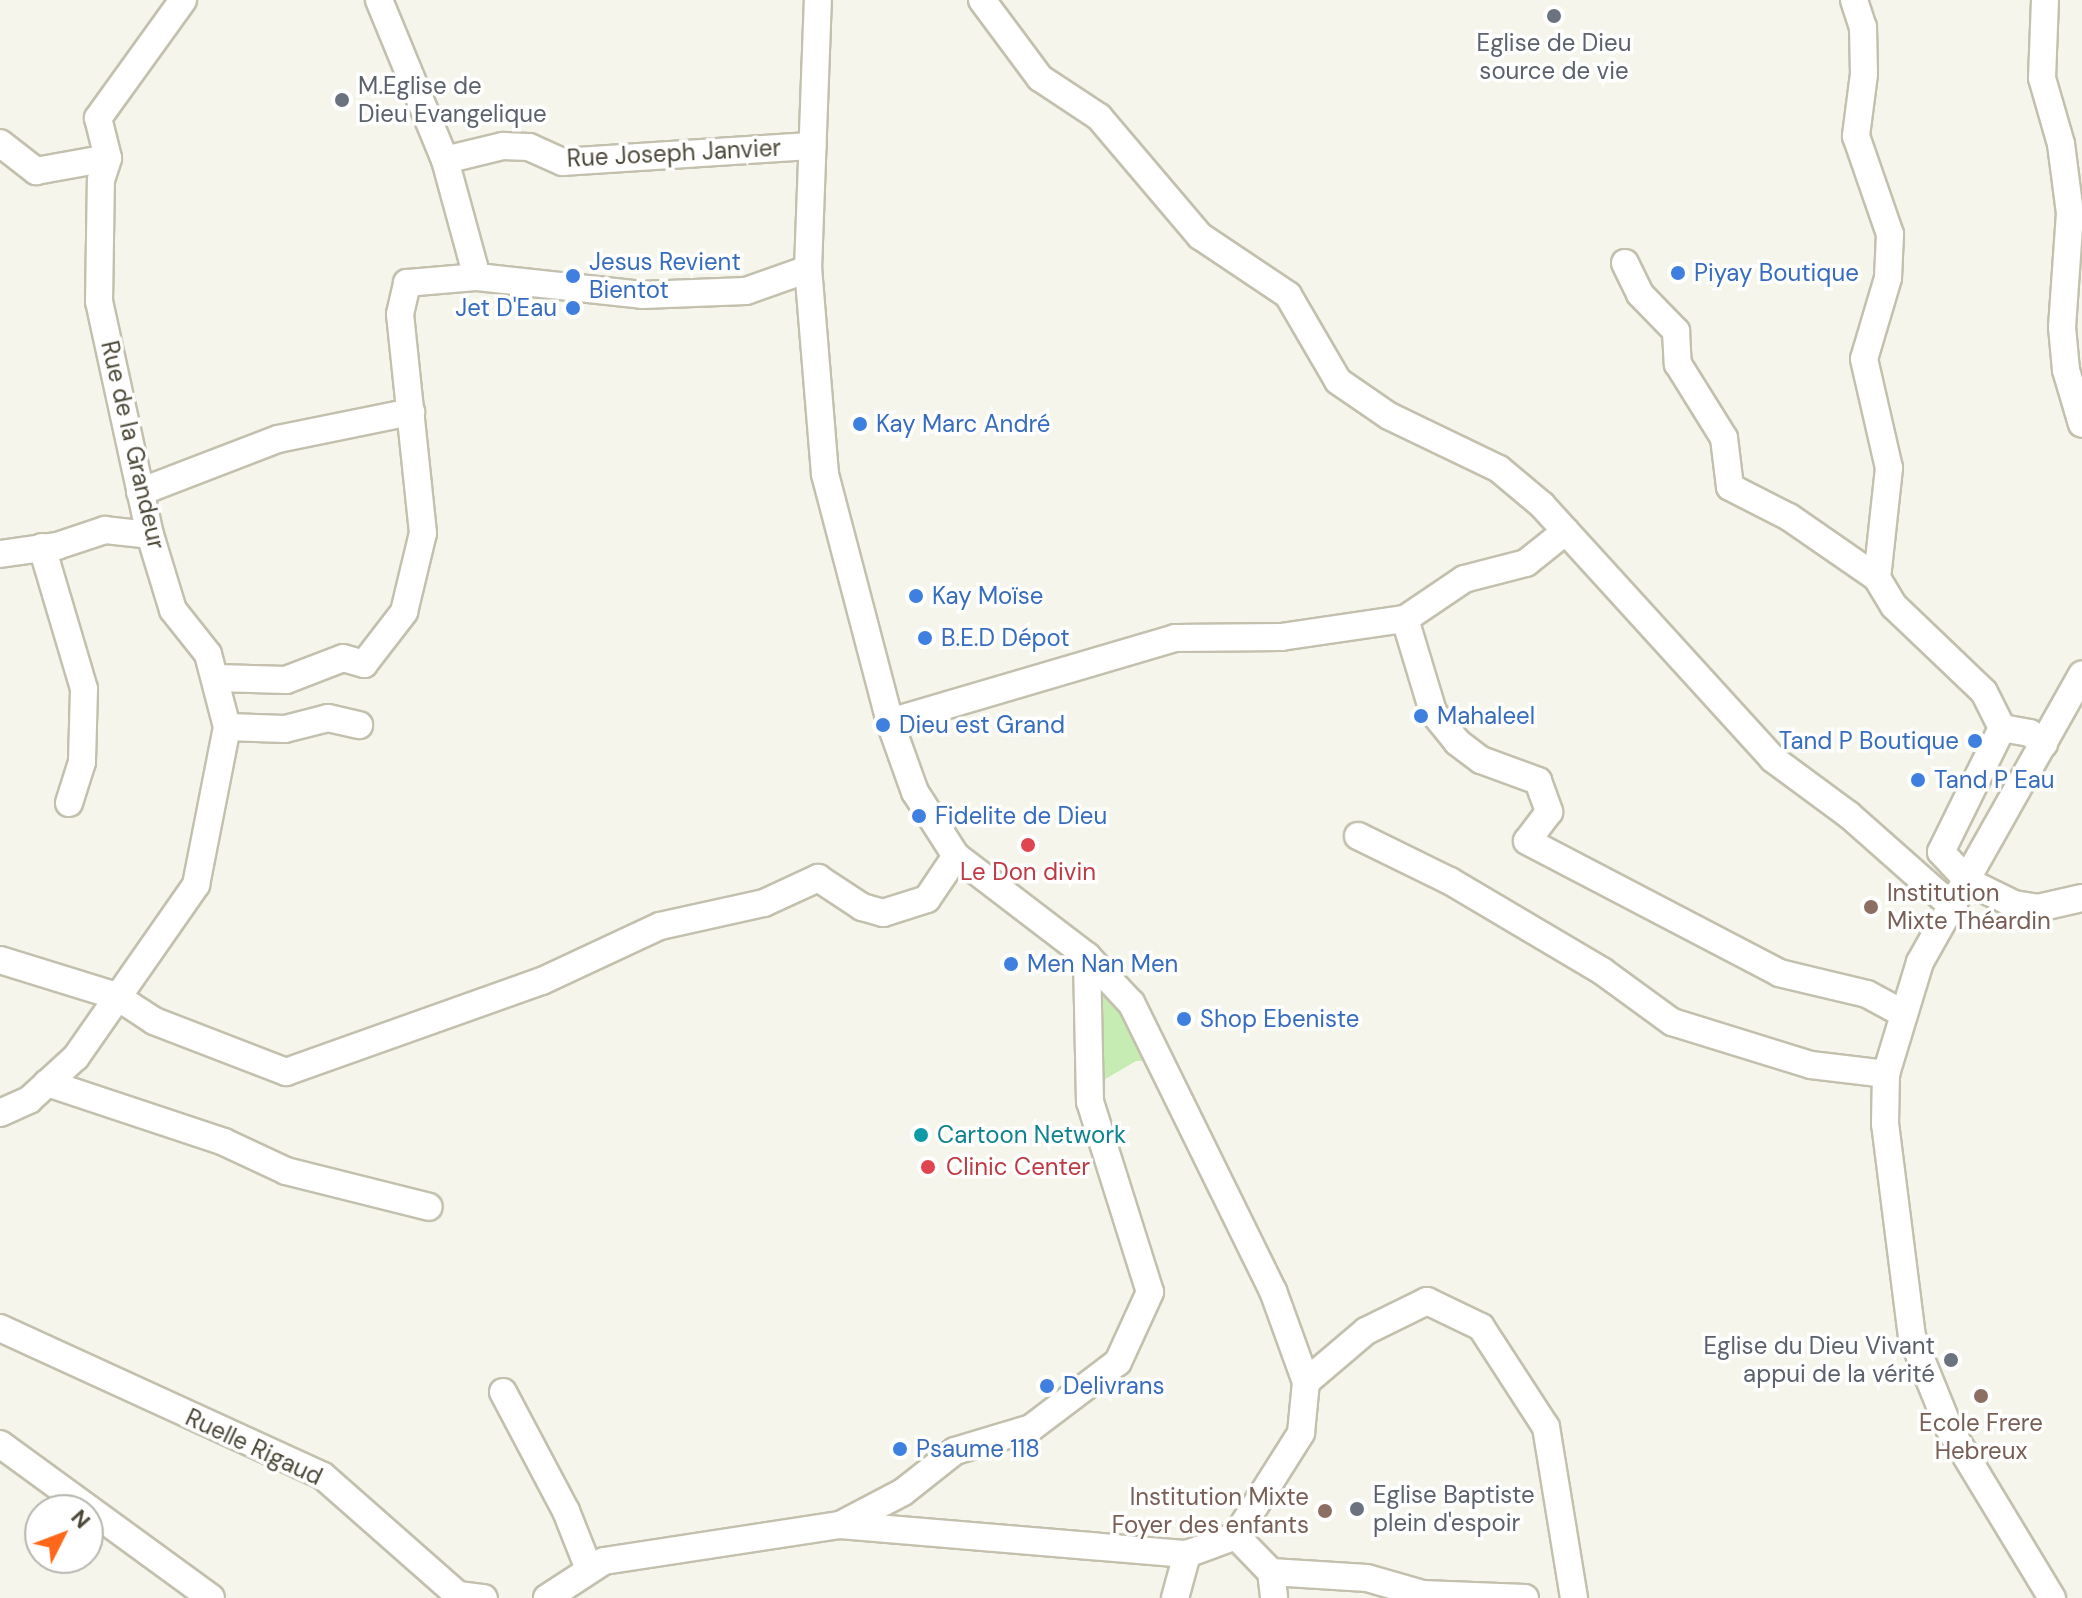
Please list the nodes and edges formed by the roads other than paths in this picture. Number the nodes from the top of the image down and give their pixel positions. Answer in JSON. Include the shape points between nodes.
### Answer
{"nodes":[{"id":1,"x":183,"y":0,"type":"edge"},
{"id":2,"x":379,"y":0,"type":"edge"},
{"id":3,"x":818,"y":0,"type":"edge"},
{"id":4,"x":982,"y":0,"type":"edge"},
{"id":5,"x":1854,"y":0,"type":"edge"},
{"id":6,"x":2045,"y":0,"type":"edge"},
{"id":7,"x":0,"y":143,"type":"edge"},
{"id":8,"x":812,"y":146,"type":"junction"},
{"id":9,"x":108,"y":158,"type":"junction"},
{"id":10,"x":445,"y":160,"type":"junction"},
{"id":11,"x":1625,"y":263,"type":"dead end"},
{"id":12,"x":808,"y":269,"type":"junction"},
{"id":13,"x":477,"y":277,"type":"junction"},
{"id":14,"x":411,"y":412,"type":"junction"},
{"id":15,"x":2082,"y":424,"type":"edge"},
{"id":16,"x":140,"y":492,"type":"junction"},
{"id":17,"x":1566,"y":531,"type":"junction"},
{"id":18,"x":150,"y":535,"type":"junction"},
{"id":19,"x":42,"y":547,"type":"junction"},
{"id":20,"x":0,"y":554,"type":"edge"},
{"id":21,"x":1877,"y":578,"type":"junction"},
{"id":22,"x":1405,"y":619,"type":"junction"},
{"id":23,"x":2082,"y":674,"type":"edge"},
{"id":24,"x":217,"y":678,"type":"junction"},
{"id":25,"x":890,"y":722,"type":"junction"},
{"id":26,"x":359,"y":725,"type":"dead end"},
{"id":27,"x":227,"y":727,"type":"junction"},
{"id":28,"x":2002,"y":728,"type":"junction"},
{"id":29,"x":2044,"y":744,"type":"junction"},
{"id":30,"x":69,"y":803,"type":"dead end"},
{"id":31,"x":1358,"y":836,"type":"dead end"},
{"id":32,"x":956,"y":856,"type":"junction"},
{"id":33,"x":1969,"y":882,"type":"junction"},
{"id":34,"x":2082,"y":898,"type":"edge"},
{"id":35,"x":1954,"y":908,"type":"junction"},
{"id":36,"x":1087,"y":956,"type":"junction"},
{"id":37,"x":0,"y":960,"type":"edge"},
{"id":38,"x":116,"y":996,"type":"junction"},
{"id":39,"x":1904,"y":1014,"type":"junction"},
{"id":40,"x":1886,"y":1074,"type":"junction"},
{"id":41,"x":47,"y":1083,"type":"junction"},
{"id":42,"x":0,"y":1113,"type":"edge"},
{"id":43,"x":429,"y":1207,"type":"dead end"},
{"id":44,"x":0,"y":1328,"type":"edge"},
{"id":45,"x":1306,"y":1382,"type":"junction"},
{"id":46,"x":503,"y":1392,"type":"dead end"},
{"id":47,"x":0,"y":1444,"type":"edge"},
{"id":48,"x":840,"y":1525,"type":"junction"},
{"id":49,"x":1236,"y":1536,"type":"junction"},
{"id":50,"x":1187,"y":1554,"type":"junction"},
{"id":51,"x":589,"y":1569,"type":"junction"},
{"id":52,"x":1271,"y":1572,"type":"junction"},
{"id":53,"x":1423,"y":1596,"type":"edge"},
{"id":54,"x":211,"y":1598,"type":"edge"},
{"id":55,"x":484,"y":1598,"type":"edge"},
{"id":56,"x":547,"y":1598,"type":"edge"},
{"id":57,"x":1175,"y":1598,"type":"edge"},
{"id":58,"x":1274,"y":1598,"type":"edge"},
{"id":59,"x":1525,"y":1598,"type":"edge"},
{"id":60,"x":1574,"y":1598,"type":"edge"},
{"id":61,"x":2052,"y":1598,"type":"edge"}],
"edges":[{"from":1,"to":9,"type":"street","name":"Rue de la Grandeur","via":[[98,118]]},
{"from":2,"to":10,"type":"street"},
{"from":3,"to":8,"type":"street"},
{"from":4,"to":17,"type":"street","via":[[1040,78],[1099,117],[1200,236],[1288,295],[1338,381],[1389,416],[1499,469]]},
{"from":5,"to":21,"type":"street","via":[[1863,27],[1864,74],[1856,136],[1890,234],[1888,278],[1864,359],[1889,468]]},
{"from":6,"to":15,"type":"street","via":[[2042,78],[2061,144],[2070,213],[2062,327],[2066,370]]},
{"from":7,"to":9,"type":"street","via":[[36,171]]},
{"from":8,"to":10,"type":"street","name":"Rue Joseph Janvier","via":[[563,162],[529,147],[503,146]]},
{"from":8,"to":12,"type":"street"},
{"from":9,"to":16,"type":"street","name":"Rue de la Grandeur","via":[[101,180],[99,302]]},
{"from":10,"to":13,"type":"street"},
{"from":11,"to":21,"type":"street","via":[[1640,294],[1676,331],[1678,364],[1724,438],[1730,487],[1789,517]]},
{"from":12,"to":13,"type":"street","via":[[746,291],[642,295]]},
{"from":12,"to":25,"type":"street","via":[[825,474]]},
{"from":13,"to":14,"type":"street","via":[[407,283],[400,314]]},
{"from":14,"to":16,"type":"street","via":[[278,439]]},
{"from":14,"to":24,"type":"street","via":[[423,533],[404,612],[364,664],[343,658],[286,680]]},
{"from":16,"to":18,"type":"street","name":"Rue de la Grandeur"},
{"from":17,"to":22,"type":"street","via":[[1526,563],[1464,579]]},
{"from":17,"to":35,"type":"street","via":[[1773,759],[1849,815]]},
{"from":18,"to":19,"type":"street","via":[[105,530]]},
{"from":18,"to":24,"type":"street","name":"Rue de la Grandeur","via":[[173,610],[208,654]]},
{"from":19,"to":20,"type":"street"},
{"from":19,"to":30,"type":"street","via":[[84,689],[82,762]]},
{"from":21,"to":28,"type":"street","via":[[1894,606],[1984,692]]},
{"from":22,"to":25,"type":"street","via":[[1281,637],[1175,638]]},
{"from":22,"to":39,"type":"street","via":[[1423,687],[1457,742],[1481,760],[1538,781],[1549,812],[1527,841],[1779,973],[1867,994]]},
{"from":23,"to":29,"type":"street"},
{"from":24,"to":27,"type":"street","name":"Rue de la Grandeur"},
{"from":25,"to":32,"type":"street","via":[[915,792]]},
{"from":26,"to":27,"type":"street","via":[[328,718],[285,729]]},
{"from":27,"to":38,"type":"street","name":"Rue de la Grandeur","via":[[196,885],[153,953]]},
{"from":28,"to":29,"type":"street","via":[[2030,733]]},
{"from":28,"to":33,"type":"street","via":[[1941,852]]},
{"from":29,"to":33,"type":"street"},
{"from":31,"to":40,"type":"street","via":[[1450,881],[1602,971],[1672,1022],[1811,1065]]},
{"from":32,"to":36,"type":"street"},
{"from":32,"to":38,"type":"street","via":[[927,899],[883,913],[862,907],[818,878],[764,903],[660,926],[542,981],[286,1072],[154,1021]]},
{"from":33,"to":34,"type":"street","via":[[2014,904],[2038,908]]},
{"from":33,"to":35,"type":"street"},
{"from":35,"to":39,"type":"street","via":[[1920,962]]},
{"from":36,"to":45,"type":"street","via":[[1131,1003],[1273,1291]]},
{"from":36,"to":48,"type":"street","via":[[1090,1102],[1150,1292],[1118,1362],[1106,1372],[1031,1428],[955,1451],[903,1492]]},
{"from":37,"to":38,"type":"street"},
{"from":38,"to":41,"type":"street","name":"Rue de la Grandeur","via":[[76,1057]]},
{"from":39,"to":40,"type":"street"},
{"from":40,"to":61,"type":"street","via":[[1885,1124],[1912,1337],[1949,1428]]},
{"from":41,"to":42,"type":"street","name":"Rue de la Grandeur"},
{"from":41,"to":43,"type":"street","via":[[224,1142],[286,1171]]},
{"from":44,"to":55,"type":"street","name":"Ruelle Rigaud","via":[[323,1476],[458,1595]]},
{"from":45,"to":49,"type":"street","via":[[1301,1433]]},
{"from":45,"to":60,"type":"street","via":[[1366,1331],[1427,1301],[1481,1327],[1546,1427]]},
{"from":46,"to":51,"type":"street","via":[[566,1511]]},
{"from":47,"to":54,"type":"street"},
{"from":48,"to":50,"type":"street"},
{"from":48,"to":51,"type":"street","via":[[604,1561]]},
{"from":49,"to":50,"type":"street"},
{"from":49,"to":52,"type":"street"},
{"from":50,"to":57,"type":"street"},
{"from":51,"to":56,"type":"street"},
{"from":52,"to":53,"type":"street","via":[[1367,1578]]},
{"from":52,"to":58,"type":"street"},
{"from":53,"to":59,"type":"street"}]}
